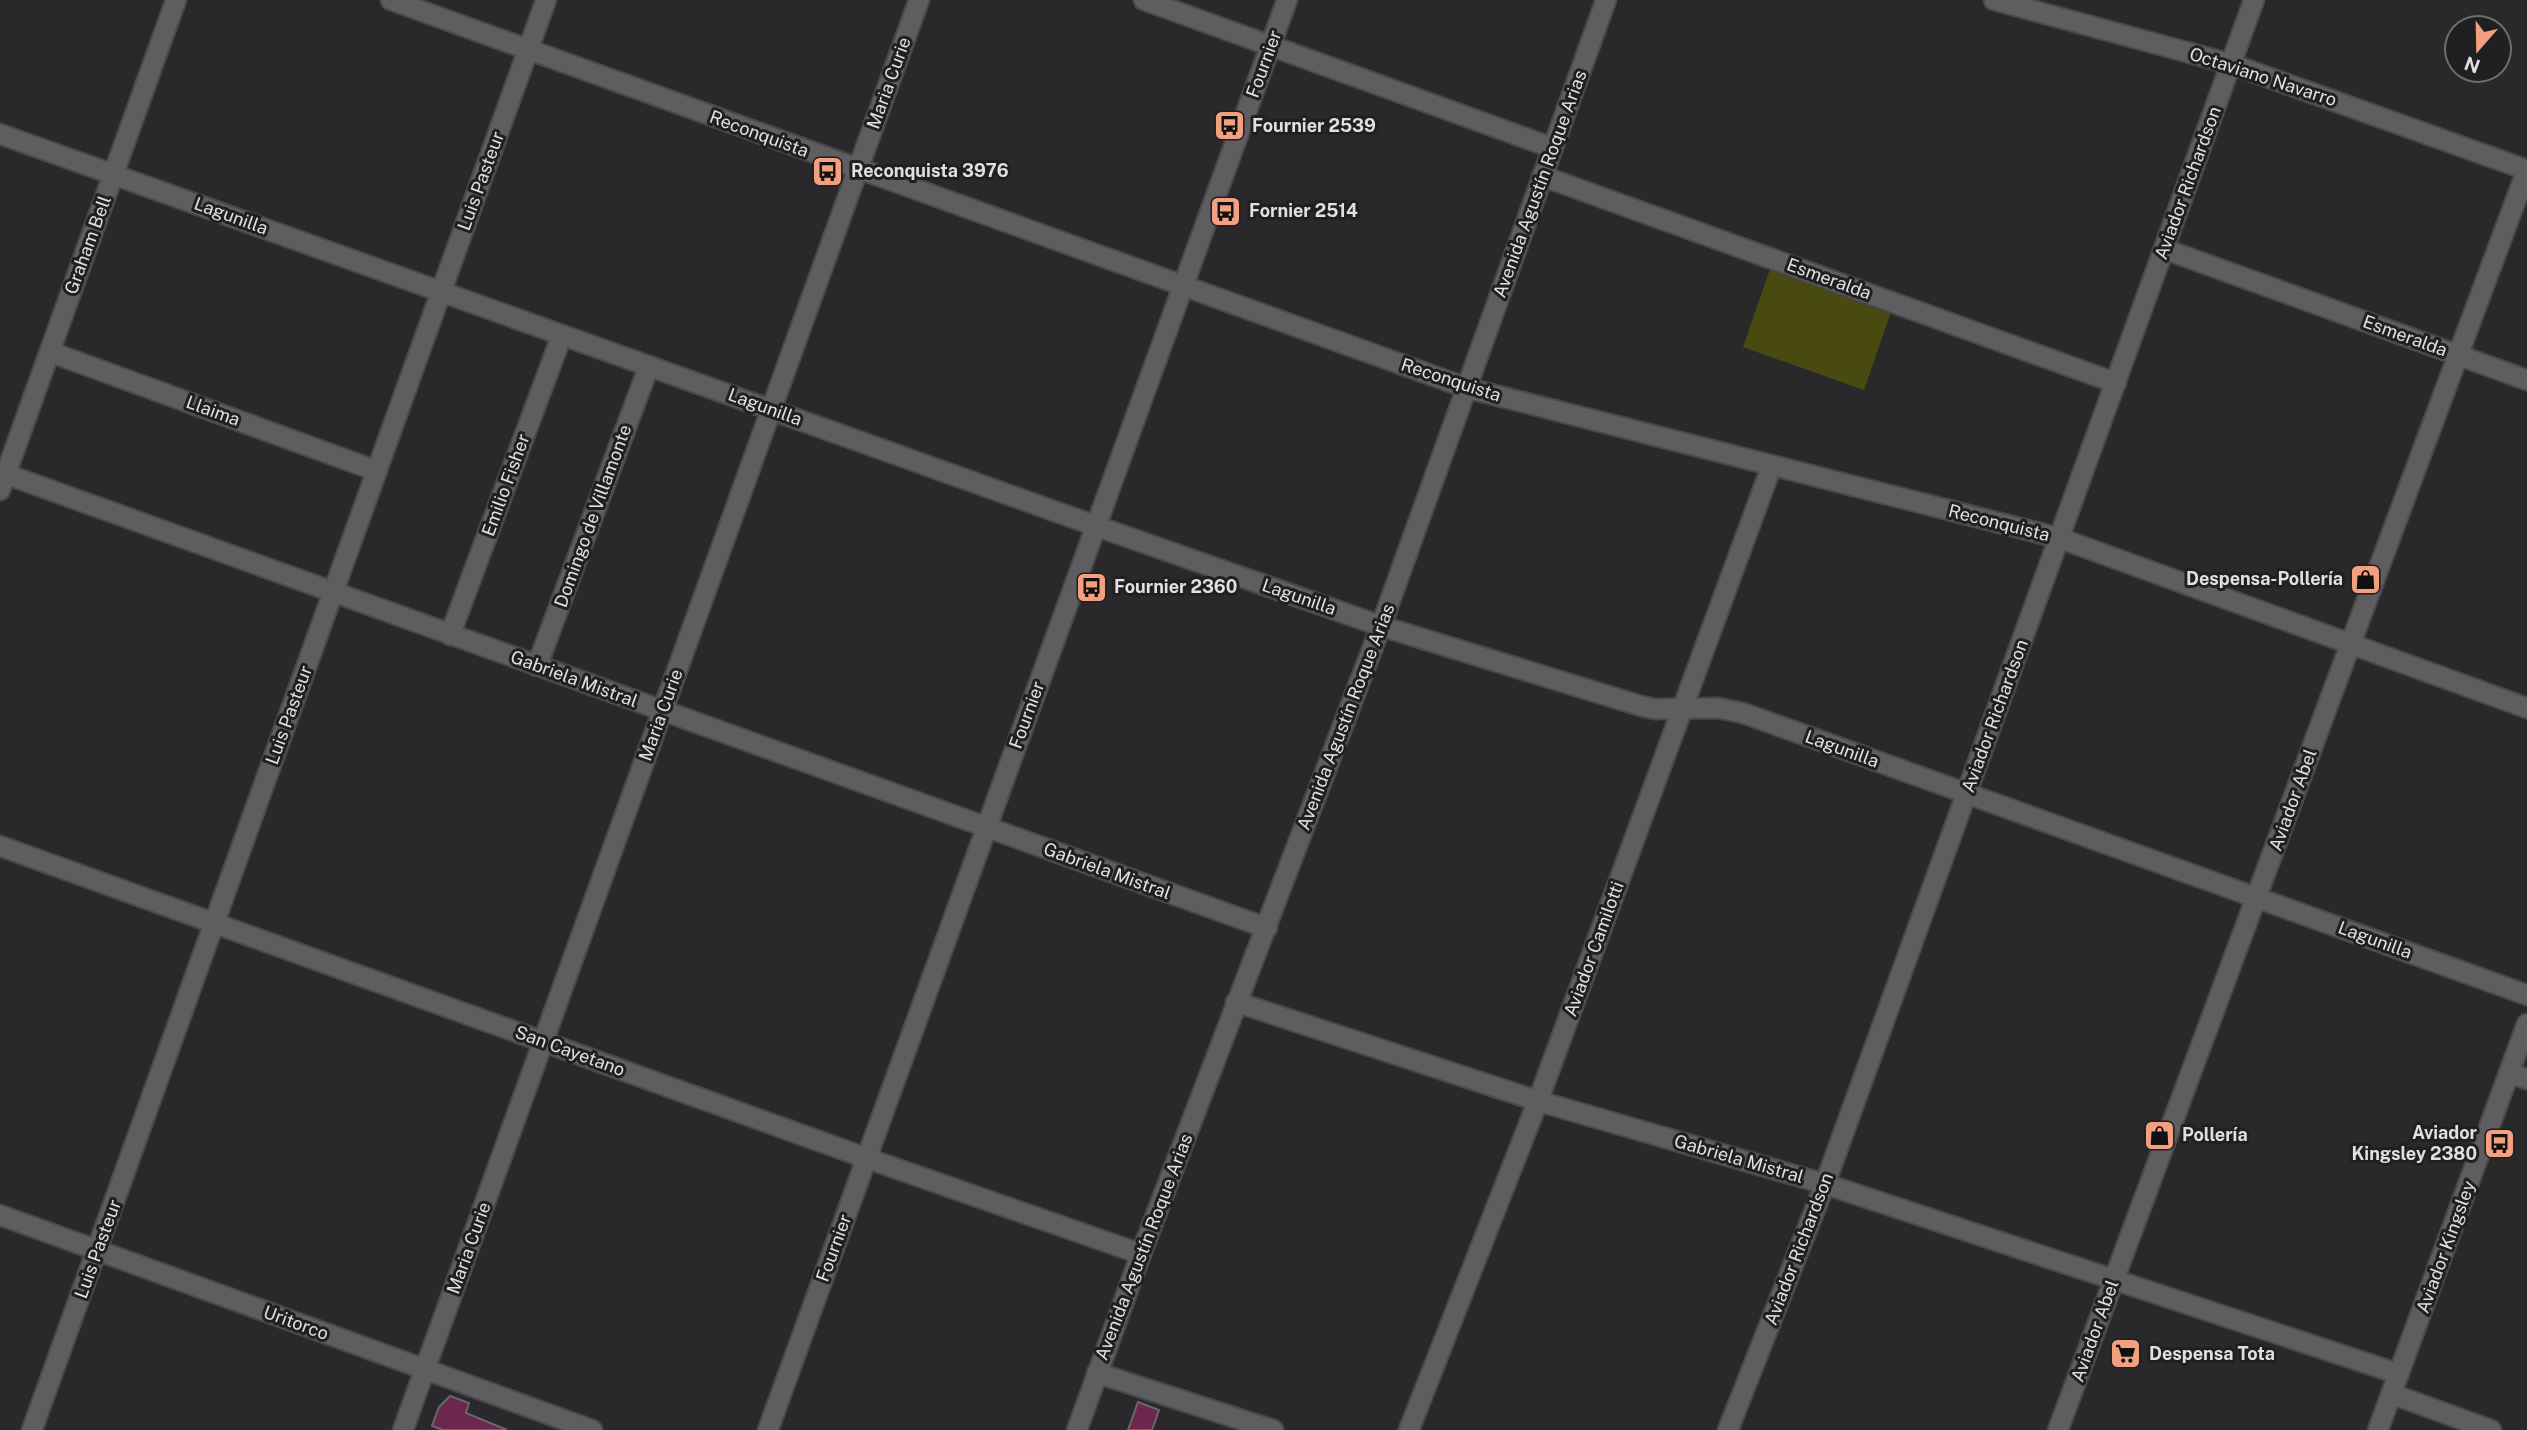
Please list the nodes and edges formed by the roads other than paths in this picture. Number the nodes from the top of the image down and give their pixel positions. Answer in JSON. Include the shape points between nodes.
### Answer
{"nodes":[{"id":1,"x":176,"y":0,"type":"edge"},
{"id":2,"x":391,"y":0,"type":"edge"},
{"id":3,"x":546,"y":0,"type":"edge"},
{"id":4,"x":919,"y":0,"type":"edge"},
{"id":5,"x":1144,"y":0,"type":"edge"},
{"id":6,"x":1287,"y":0,"type":"edge"},
{"id":7,"x":1606,"y":0,"type":"edge"},
{"id":8,"x":1994,"y":0,"type":"edge"},
{"id":9,"x":2255,"y":0,"type":"edge"},
{"id":10,"x":1270,"y":45,"type":"junction"},
{"id":11,"x":528,"y":50,"type":"junction"},
{"id":12,"x":2231,"y":64,"type":"junction"},
{"id":13,"x":0,"y":134,"type":"edge"},
{"id":14,"x":1553,"y":148,"type":"junction"},
{"id":15,"x":858,"y":170,"type":"junction"},
{"id":16,"x":2527,"y":170,"type":"edge"},
{"id":17,"x":113,"y":174,"type":"junction"},
{"id":18,"x":1542,"y":176,"type":"junction"},
{"id":19,"x":2164,"y":249,"type":"junction"},
{"id":20,"x":1183,"y":287,"type":"junction"},
{"id":21,"x":441,"y":292,"type":"junction"},
{"id":22,"x":562,"y":335,"type":"junction"},
{"id":23,"x":50,"y":352,"type":"junction"},
{"id":24,"x":2458,"y":355,"type":"junction"},
{"id":25,"x":649,"y":366,"type":"junction"},
{"id":26,"x":2527,"y":380,"type":"edge"},
{"id":27,"x":2116,"y":383,"type":"junction"},
{"id":28,"x":1467,"y":388,"type":"junction"},
{"id":29,"x":771,"y":410,"type":"junction"},
{"id":30,"x":1772,"y":466,"type":"junction"},
{"id":31,"x":377,"y":471,"type":"junction"},
{"id":32,"x":2,"y":479,"type":"edge"},
{"id":33,"x":1096,"y":526,"type":"junction"},
{"id":34,"x":2059,"y":538,"type":"junction"},
{"id":35,"x":333,"y":593,"type":"junction"},
{"id":36,"x":1381,"y":626,"type":"junction"},
{"id":37,"x":450,"y":635,"type":"junction"},
{"id":38,"x":2350,"y":645,"type":"junction"},
{"id":39,"x":537,"y":666,"type":"junction"},
{"id":40,"x":1683,"y":708,"type":"junction"},
{"id":41,"x":2527,"y":708,"type":"edge"},
{"id":42,"x":663,"y":711,"type":"junction"},
{"id":43,"x":1967,"y":794,"type":"junction"},
{"id":44,"x":986,"y":828,"type":"junction"},
{"id":45,"x":0,"y":846,"type":"edge"},
{"id":46,"x":2256,"y":897,"type":"junction"},
{"id":47,"x":214,"y":923,"type":"junction"},
{"id":48,"x":1267,"y":928,"type":"junction"},
{"id":49,"x":2527,"y":995,"type":"edge"},
{"id":50,"x":1237,"y":1002,"type":"junction"},
{"id":51,"x":2527,"y":1024,"type":"edge"},
{"id":52,"x":543,"y":1042,"type":"junction"},
{"id":53,"x":2518,"y":1076,"type":"edge"},
{"id":54,"x":1538,"y":1101,"type":"junction"},
{"id":55,"x":866,"y":1158,"type":"junction"},
{"id":56,"x":1825,"y":1184,"type":"junction"},
{"id":57,"x":0,"y":1215,"type":"edge"},
{"id":58,"x":97,"y":1250,"type":"junction"},
{"id":59,"x":1141,"y":1254,"type":"junction"},
{"id":60,"x":2115,"y":1279,"type":"junction"},
{"id":61,"x":425,"y":1369,"type":"junction"},
{"id":62,"x":1097,"y":1373,"type":"junction"},
{"id":63,"x":2399,"y":1374,"type":"junction"},
{"id":64,"x":2392,"y":1394,"type":"junction"},
{"id":65,"x":32,"y":1430,"type":"edge"},
{"id":66,"x":403,"y":1430,"type":"edge"},
{"id":67,"x":592,"y":1430,"type":"edge"},
{"id":68,"x":768,"y":1430,"type":"edge"},
{"id":69,"x":1077,"y":1430,"type":"edge"},
{"id":70,"x":1273,"y":1430,"type":"edge"},
{"id":71,"x":1409,"y":1430,"type":"edge"},
{"id":72,"x":1728,"y":1430,"type":"edge"},
{"id":73,"x":2059,"y":1430,"type":"edge"},
{"id":74,"x":2378,"y":1430,"type":"edge"},
{"id":75,"x":2491,"y":1430,"type":"edge"}],
"edges":[{"from":1,"to":17,"type":"street","name":"Graham Bell"},
{"from":2,"to":11,"type":"street","name":"Reconquista"},
{"from":3,"to":11,"type":"street","name":"Luis Pasteur"},
{"from":4,"to":15,"type":"street","name":"Maria Curie"},
{"from":5,"to":10,"type":"street"},
{"from":6,"to":10,"type":"street","name":"Fournier"},
{"from":7,"to":14,"type":"street","name":"Avenida Agustín Roque Arias"},
{"from":8,"to":12,"type":"street","name":"Octaviano Navarro"},
{"from":9,"to":12,"type":"street","name":"Aviador Richardson"},
{"from":10,"to":14,"type":"street"},
{"from":10,"to":20,"type":"street","name":"Fournier"},
{"from":11,"to":15,"type":"street","name":"Reconquista"},
{"from":11,"to":21,"type":"street","name":"Luis Pasteur"},
{"from":12,"to":16,"type":"street","name":"Octaviano Navarro"},
{"from":12,"to":19,"type":"street","name":"Aviador Richardson"},
{"from":13,"to":17,"type":"street","name":"Lagunilla"},
{"from":14,"to":18,"type":"street","name":"Avenida Agustín Roque Arias"},
{"from":15,"to":20,"type":"street","name":"Reconquista"},
{"from":15,"to":29,"type":"street","name":"Maria Curie"},
{"from":16,"to":24,"type":"street","name":"Aviador Abel"},
{"from":17,"to":21,"type":"street","name":"Lagunilla"},
{"from":17,"to":23,"type":"street","name":"Graham Bell"},
{"from":18,"to":27,"type":"street","name":"Esmeralda"},
{"from":18,"to":28,"type":"street","name":"Avenida Agustín Roque Arias"},
{"from":19,"to":24,"type":"street","name":"Esmeralda"},
{"from":19,"to":27,"type":"street","name":"Aviador Richardson"},
{"from":20,"to":28,"type":"street","name":"Reconquista"},
{"from":20,"to":33,"type":"street","name":"Fournier"},
{"from":21,"to":22,"type":"street","name":"Lagunilla"},
{"from":21,"to":31,"type":"street","name":"Luis Pasteur"},
{"from":22,"to":25,"type":"street","name":"Lagunilla"},
{"from":22,"to":37,"type":"street","name":"Emilio Fisher"},
{"from":23,"to":31,"type":"street","name":"Llaima"},
{"from":23,"to":32,"type":"street","name":"Graham Bell"},
{"from":24,"to":26,"type":"street","name":"Esmeralda"},
{"from":24,"to":38,"type":"street","name":"Aviador Abel"},
{"from":25,"to":29,"type":"street","name":"Lagunilla"},
{"from":25,"to":39,"type":"street","name":"Domingo de Villamonte"},
{"from":27,"to":34,"type":"street","name":"Aviador Richardson"},
{"from":28,"to":30,"type":"street","name":"Reconquista"},
{"from":28,"to":36,"type":"street","name":"Avenida Agustín Roque Arias"},
{"from":29,"to":33,"type":"street","name":"Lagunilla"},
{"from":29,"to":42,"type":"street","name":"Maria Curie"},
{"from":30,"to":34,"type":"street","name":"Reconquista"},
{"from":30,"to":40,"type":"street","name":"Aviador Camilotti"},
{"from":31,"to":35,"type":"street","name":"Luis Pasteur"},
{"from":32,"to":35,"type":"street","name":"Gabriela Mistral"},
{"from":33,"to":36,"type":"street","name":"Lagunilla"},
{"from":33,"to":44,"type":"street","name":"Fournier"},
{"from":34,"to":38,"type":"street","name":"Reconquista"},
{"from":34,"to":43,"type":"street","name":"Aviador Richardson"},
{"from":35,"to":37,"type":"street","name":"Gabriela Mistral"},
{"from":35,"to":47,"type":"street","name":"Luis Pasteur"},
{"from":36,"to":40,"type":"street","name":"Lagunilla","via":[[1641,706]]},
{"from":36,"to":48,"type":"street","name":"Avenida Agustín Roque Arias"},
{"from":37,"to":39,"type":"street","name":"Gabriela Mistral"},
{"from":38,"to":41,"type":"street","name":"Reconquista"},
{"from":38,"to":46,"type":"street","name":"Aviador Abel"},
{"from":39,"to":42,"type":"street","name":"Gabriela Mistral"},
{"from":40,"to":43,"type":"street","name":"Lagunilla","via":[[1743,713]]},
{"from":40,"to":54,"type":"street","name":"Aviador Camilotti"},
{"from":42,"to":44,"type":"street","name":"Gabriela Mistral"},
{"from":42,"to":52,"type":"street","name":"Maria Curie"},
{"from":43,"to":46,"type":"street","name":"Lagunilla"},
{"from":43,"to":56,"type":"street","name":"Aviador Richardson"},
{"from":44,"to":48,"type":"street","name":"Gabriela Mistral"},
{"from":44,"to":55,"type":"street","name":"Fournier"},
{"from":45,"to":47,"type":"street","name":"San Cayetano"},
{"from":46,"to":49,"type":"street","name":"Lagunilla"},
{"from":46,"to":60,"type":"street","name":"Aviador Abel"},
{"from":47,"to":52,"type":"street","name":"San Cayetano"},
{"from":47,"to":58,"type":"street","name":"Luis Pasteur"},
{"from":48,"to":50,"type":"street","name":"Avenida Agustín Roque Arias"},
{"from":50,"to":54,"type":"street","name":"Gabriela Mistral"},
{"from":50,"to":59,"type":"street","name":"Avenida Agustín Roque Arias"},
{"from":51,"to":53,"type":"street","name":"Aviador Kingsley"},
{"from":52,"to":55,"type":"street","name":"San Cayetano"},
{"from":52,"to":61,"type":"street","name":"Maria Curie"},
{"from":53,"to":63,"type":"street","name":"Aviador Kingsley"},
{"from":54,"to":56,"type":"street","name":"Gabriela Mistral"},
{"from":54,"to":71,"type":"street","name":"Aviador Camilotti"},
{"from":55,"to":59,"type":"street","name":"San Cayetano"},
{"from":55,"to":68,"type":"street","name":"Fournier"},
{"from":56,"to":60,"type":"street","name":"Gabriela Mistral"},
{"from":56,"to":72,"type":"street","name":"Aviador Richardson"},
{"from":57,"to":58,"type":"street","name":"Uritorco"},
{"from":58,"to":61,"type":"street","name":"Uritorco"},
{"from":58,"to":65,"type":"street","name":"Luis Pasteur"},
{"from":59,"to":62,"type":"street","name":"Avenida Agustín Roque Arias"},
{"from":60,"to":63,"type":"street","name":"Gabriela Mistral"},
{"from":60,"to":73,"type":"street","name":"Aviador Abel"},
{"from":61,"to":66,"type":"street","name":"Maria Curie"},
{"from":61,"to":67,"type":"street","name":"Uritorco"},
{"from":62,"to":69,"type":"street","name":"Avenida Agustín Roque Arias"},
{"from":62,"to":70,"type":"street"},
{"from":63,"to":64,"type":"street","name":"Aviador Kingsley"},
{"from":64,"to":74,"type":"street","name":"Aviador Kingsley"},
{"from":64,"to":75,"type":"street"}]}
